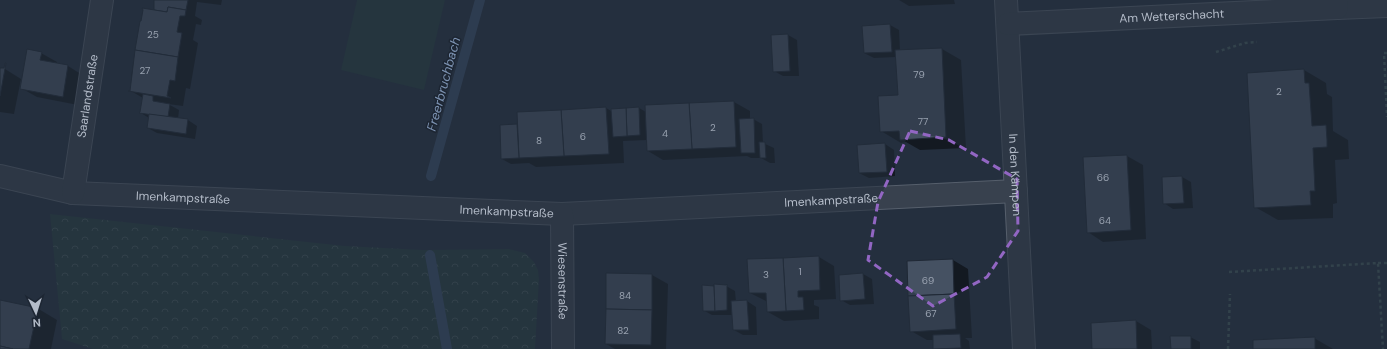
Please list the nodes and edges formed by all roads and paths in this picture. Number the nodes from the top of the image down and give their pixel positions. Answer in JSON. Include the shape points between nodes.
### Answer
{"nodes":[{"id":1,"x":102,"y":0,"type":"edge"},
{"id":2,"x":1006,"y":0,"type":"edge"},
{"id":3,"x":1337,"y":4,"type":"edge"},
{"id":4,"x":1387,"y":6,"type":"edge"},
{"id":5,"x":1008,"y":24,"type":"junction"},
{"id":6,"x":1260,"y":42,"type":"dead end"},
{"id":7,"x":1216,"y":52,"type":"dead end"},
{"id":8,"x":1387,"y":53,"type":"edge"},
{"id":9,"x":1387,"y":117,"type":"edge"},
{"id":10,"x":0,"y":176,"type":"edge"},
{"id":11,"x":1016,"y":191,"type":"junction"},
{"id":12,"x":73,"y":193,"type":"junction"},
{"id":13,"x":562,"y":214,"type":"junction"},
{"id":14,"x":1378,"y":263,"type":"junction"},
{"id":15,"x":1387,"y":263,"type":"edge"},
{"id":16,"x":1229,"y":272,"type":"dead end"},
{"id":17,"x":1230,"y":294,"type":"dead end"},
{"id":18,"x":563,"y":349,"type":"edge"},
{"id":19,"x":1024,"y":349,"type":"edge"},
{"id":20,"x":1228,"y":349,"type":"edge"},
{"id":21,"x":1383,"y":349,"type":"edge"}],
"edges":[{"from":1,"to":12,"type":"street","name":"Saarlandstraße"},
{"from":2,"to":5,"type":"street","name":"In den Kämpen"},
{"from":3,"to":4,"type":"street","name":"Am Wetterschacht"},
{"from":3,"to":5,"type":"street","name":"Am Wetterschacht"},
{"from":5,"to":11,"type":"street","name":"In den Kämpen"},
{"from":6,"to":7,"type":"path","via":[[1244,43]]},
{"from":8,"to":9,"type":"path","via":[[1384,53]]},
{"from":10,"to":12,"type":"street","name":"Imenkampstraße"},
{"from":11,"to":13,"type":"street","name":"Imenkampstraße"},
{"from":11,"to":19,"type":"street","name":"In den Kämpen"},
{"from":12,"to":13,"type":"street","name":"Imenkampstraße"},
{"from":13,"to":18,"type":"street","name":"Wiesenstraße"},
{"from":14,"to":15,"type":"path"},
{"from":14,"to":16,"type":"path"},
{"from":14,"to":21,"type":"path"},
{"from":17,"to":20,"type":"path"}]}
